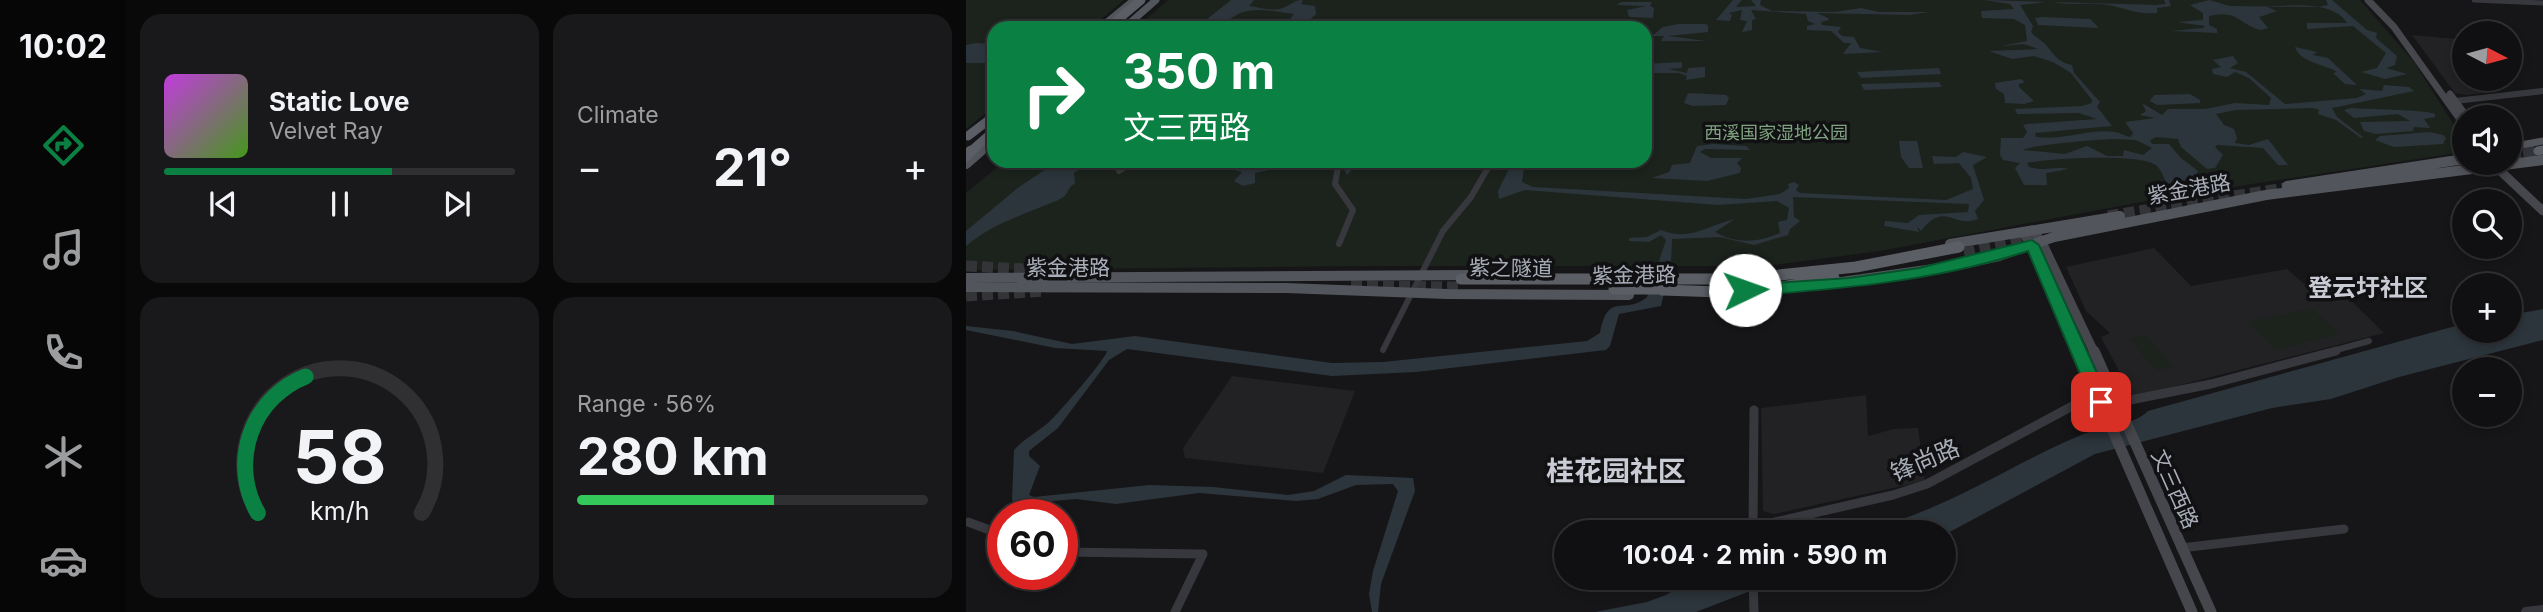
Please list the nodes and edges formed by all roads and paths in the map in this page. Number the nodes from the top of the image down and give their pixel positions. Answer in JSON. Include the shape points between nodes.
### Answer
{"nodes":[{"id":1,"x":1134,"y":0,"type":"edge"},
{"id":2,"x":1141,"y":0,"type":"edge"},
{"id":3,"x":1149,"y":0,"type":"edge"},
{"id":4,"x":1156,"y":0,"type":"edge"},
{"id":5,"x":2368,"y":0,"type":"edge"},
{"id":6,"x":2376,"y":0,"type":"edge"},
{"id":7,"x":2474,"y":0,"type":"edge"},
{"id":8,"x":2543,"y":3,"type":"edge"},
{"id":9,"x":1108,"y":21,"type":"edge"},
{"id":10,"x":1116,"y":21,"type":"edge"},
{"id":11,"x":1124,"y":21,"type":"edge"},
{"id":12,"x":1132,"y":21,"type":"edge"},
{"id":13,"x":2543,"y":91,"type":"edge"},
{"id":14,"x":2455,"y":101,"type":"junction"},
{"id":15,"x":2458,"y":105,"type":"edge"},
{"id":16,"x":2452,"y":108,"type":"edge"},
{"id":17,"x":987,"y":121,"type":"edge"},
{"id":18,"x":987,"y":131,"type":"edge"},
{"id":19,"x":967,"y":137,"type":"edge"},
{"id":20,"x":987,"y":137,"type":"edge"},
{"id":21,"x":987,"y":146,"type":"edge"},
{"id":22,"x":2522,"y":148,"type":"tunnel mouth"},
{"id":23,"x":966,"y":149,"type":"edge"},
{"id":24,"x":2542,"y":150,"type":"edge"},
{"id":25,"x":966,"y":156,"type":"edge"},
{"id":26,"x":2522,"y":157,"type":"tunnel mouth"},
{"id":27,"x":2452,"y":161,"type":"edge"},
{"id":28,"x":966,"y":164,"type":"edge"},
{"id":29,"x":1123,"y":168,"type":"edge"},
{"id":30,"x":1338,"y":168,"type":"edge"},
{"id":31,"x":1488,"y":168,"type":"edge"},
{"id":32,"x":1119,"y":171,"type":"dead end"},
{"id":33,"x":2452,"y":171,"type":"edge"},
{"id":34,"x":2508,"y":175,"type":"edge"},
{"id":35,"x":2510,"y":175,"type":"edge"},
{"id":36,"x":2543,"y":202,"type":"edge"},
{"id":37,"x":2543,"y":211,"type":"edge"},
{"id":38,"x":2027,"y":231,"type":"junction"},
{"id":39,"x":2037,"y":243,"type":"junction"},
{"id":40,"x":1339,"y":244,"type":"dead end"},
{"id":41,"x":1961,"y":250,"type":"tunnel mouth"},
{"id":42,"x":1857,"y":270,"type":"junction"},
{"id":43,"x":1420,"y":274,"type":"junction"},
{"id":44,"x":1767,"y":274,"type":"junction"},
{"id":45,"x":1438,"y":275,"type":"junction"},
{"id":46,"x":1721,"y":276,"type":"joint"},
{"id":47,"x":966,"y":278,"type":"edge"},
{"id":48,"x":1459,"y":283,"type":"tunnel mouth"},
{"id":49,"x":1648,"y":285,"type":"junction"},
{"id":50,"x":1674,"y":285,"type":"junction"},
{"id":51,"x":966,"y":287,"type":"edge"},
{"id":52,"x":1769,"y":289,"type":"junction"},
{"id":53,"x":1319,"y":290,"type":"junction"},
{"id":54,"x":1721,"y":292,"type":"joint"},
{"id":55,"x":1410,"y":293,"type":"junction"},
{"id":56,"x":1561,"y":295,"type":"junction"},
{"id":57,"x":2369,"y":341,"type":"dead end"},
{"id":58,"x":1382,"y":350,"type":"dead end"},
{"id":59,"x":2101,"y":402,"type":"junction"},
{"id":60,"x":2115,"y":403,"type":"junction"},
{"id":61,"x":1754,"y":410,"type":"dead end"},
{"id":62,"x":2115,"y":420,"type":"junction"},
{"id":63,"x":2130,"y":450,"type":"junction"},
{"id":64,"x":1753,"y":520,"type":"edge"},
{"id":65,"x":1790,"y":520,"type":"edge"},
{"id":66,"x":967,"y":523,"type":"edge"},
{"id":67,"x":2344,"y":529,"type":"dead end"},
{"id":68,"x":987,"y":530,"type":"edge"},
{"id":69,"x":2181,"y":548,"type":"junction"},
{"id":70,"x":1078,"y":551,"type":"edge"},
{"id":71,"x":1753,"y":590,"type":"edge"},
{"id":72,"x":2543,"y":610,"type":"edge"},
{"id":73,"x":1175,"y":612,"type":"edge"},
{"id":74,"x":1754,"y":612,"type":"edge"},
{"id":75,"x":2192,"y":612,"type":"edge"},
{"id":76,"x":2211,"y":612,"type":"edge"},
{"id":77,"x":2526,"y":612,"type":"edge"}],
"edges":[{"from":1,"to":9,"type":"main road"},
{"from":2,"to":10,"type":"highway"},
{"from":3,"to":11,"type":"highway"},
{"from":4,"to":12,"type":"main road"},
{"from":5,"to":16,"type":"main road","via":[[2394,27]]},
{"from":6,"to":14,"type":"main road","via":[[2402,27]]},
{"from":7,"to":8,"type":"street"},
{"from":13,"to":14,"type":"street"},
{"from":14,"to":15,"type":"main road"},
{"from":17,"to":19,"type":"highway"},
{"from":18,"to":23,"type":"highway"},
{"from":20,"to":25,"type":"highway"},
{"from":21,"to":28,"type":"main road"},
{"from":22,"to":24,"type":"main road","name":"紫金港路"},
{"from":24,"to":26,"type":"main road","name":"紫金港路"},
{"from":27,"to":38,"type":"main road","name":"紫金港路"},
{"from":29,"to":32,"type":"street"},
{"from":30,"to":40,"type":"street","via":[[1337,191],[1353,210]]},
{"from":31,"to":43,"type":"street","via":[[1443,231]]},
{"from":33,"to":39,"type":"main road","name":"紫金港路","via":[[2266,195]]},
{"from":34,"to":37,"type":"main road"},
{"from":35,"to":36,"type":"main road"},
{"from":38,"to":39,"type":"main road","name":"文三西路"},
{"from":38,"to":44,"type":"main road","name":"紫金港路"},
{"from":39,"to":52,"type":"main road","name":"紫金港路","via":[[1919,273]]},
{"from":39,"to":59,"type":"main road","name":"文三西路"},
{"from":39,"to":60,"type":"main road","name":"文三西路"},
{"from":41,"to":42,"type":"highway"},
{"from":42,"to":44,"type":"highway"},
{"from":42,"to":50,"type":"highway","name":"紫金港路","via":[[1756,285]]},
{"from":42,"to":52,"type":"highway"},
{"from":43,"to":45,"type":"main road","name":"紫金港路"},
{"from":43,"to":47,"type":"main road","name":"紫金港路"},
{"from":43,"to":53,"type":"main road","via":[[1397,290]]},
{"from":43,"to":55,"type":"street"},
{"from":44,"to":46,"type":"main road","name":"紫金港路"},
{"from":45,"to":49,"type":"main road","name":"紫金港路"},
{"from":45,"to":56,"type":"main road","via":[[1424,281],[1425,289]]},
{"from":46,"to":50,"type":"highway"},
{"from":48,"to":49,"type":"highway","name":"紫之隧道"},
{"from":49,"to":50,"type":"highway","name":"紫之隧道"},
{"from":49,"to":56,"type":"main road","name":"紫金港路"},
{"from":50,"to":54,"type":"highway"},
{"from":51,"to":53,"type":"main road","name":"紫金港路"},
{"from":52,"to":54,"type":"main road","name":"紫金港路"},
{"from":53,"to":55,"type":"main road","name":"紫金港路"},
{"from":55,"to":56,"type":"main road","name":"紫金港路"},
{"from":55,"to":58,"type":"street"},
{"from":57,"to":60,"type":"street","via":[[2148,399]]},
{"from":59,"to":62,"type":"main road","name":"文三西路"},
{"from":59,"to":65,"type":"street","name":"锋尚路","via":[[2078,403],[1927,484]]},
{"from":60,"to":62,"type":"main road","name":"文三西路"},
{"from":61,"to":64,"type":"street"},
{"from":62,"to":63,"type":"main road","name":"文三西路"},
{"from":63,"to":69,"type":"main road","name":"文三西路"},
{"from":63,"to":75,"type":"main road","name":"文三西路"},
{"from":66,"to":68,"type":"street"},
{"from":67,"to":69,"type":"street"},
{"from":69,"to":76,"type":"main road","name":"文三西路"},
{"from":70,"to":73,"type":"street","via":[[1203,554]]},
{"from":71,"to":74,"type":"street"},
{"from":72,"to":77,"type":"street"}]}
